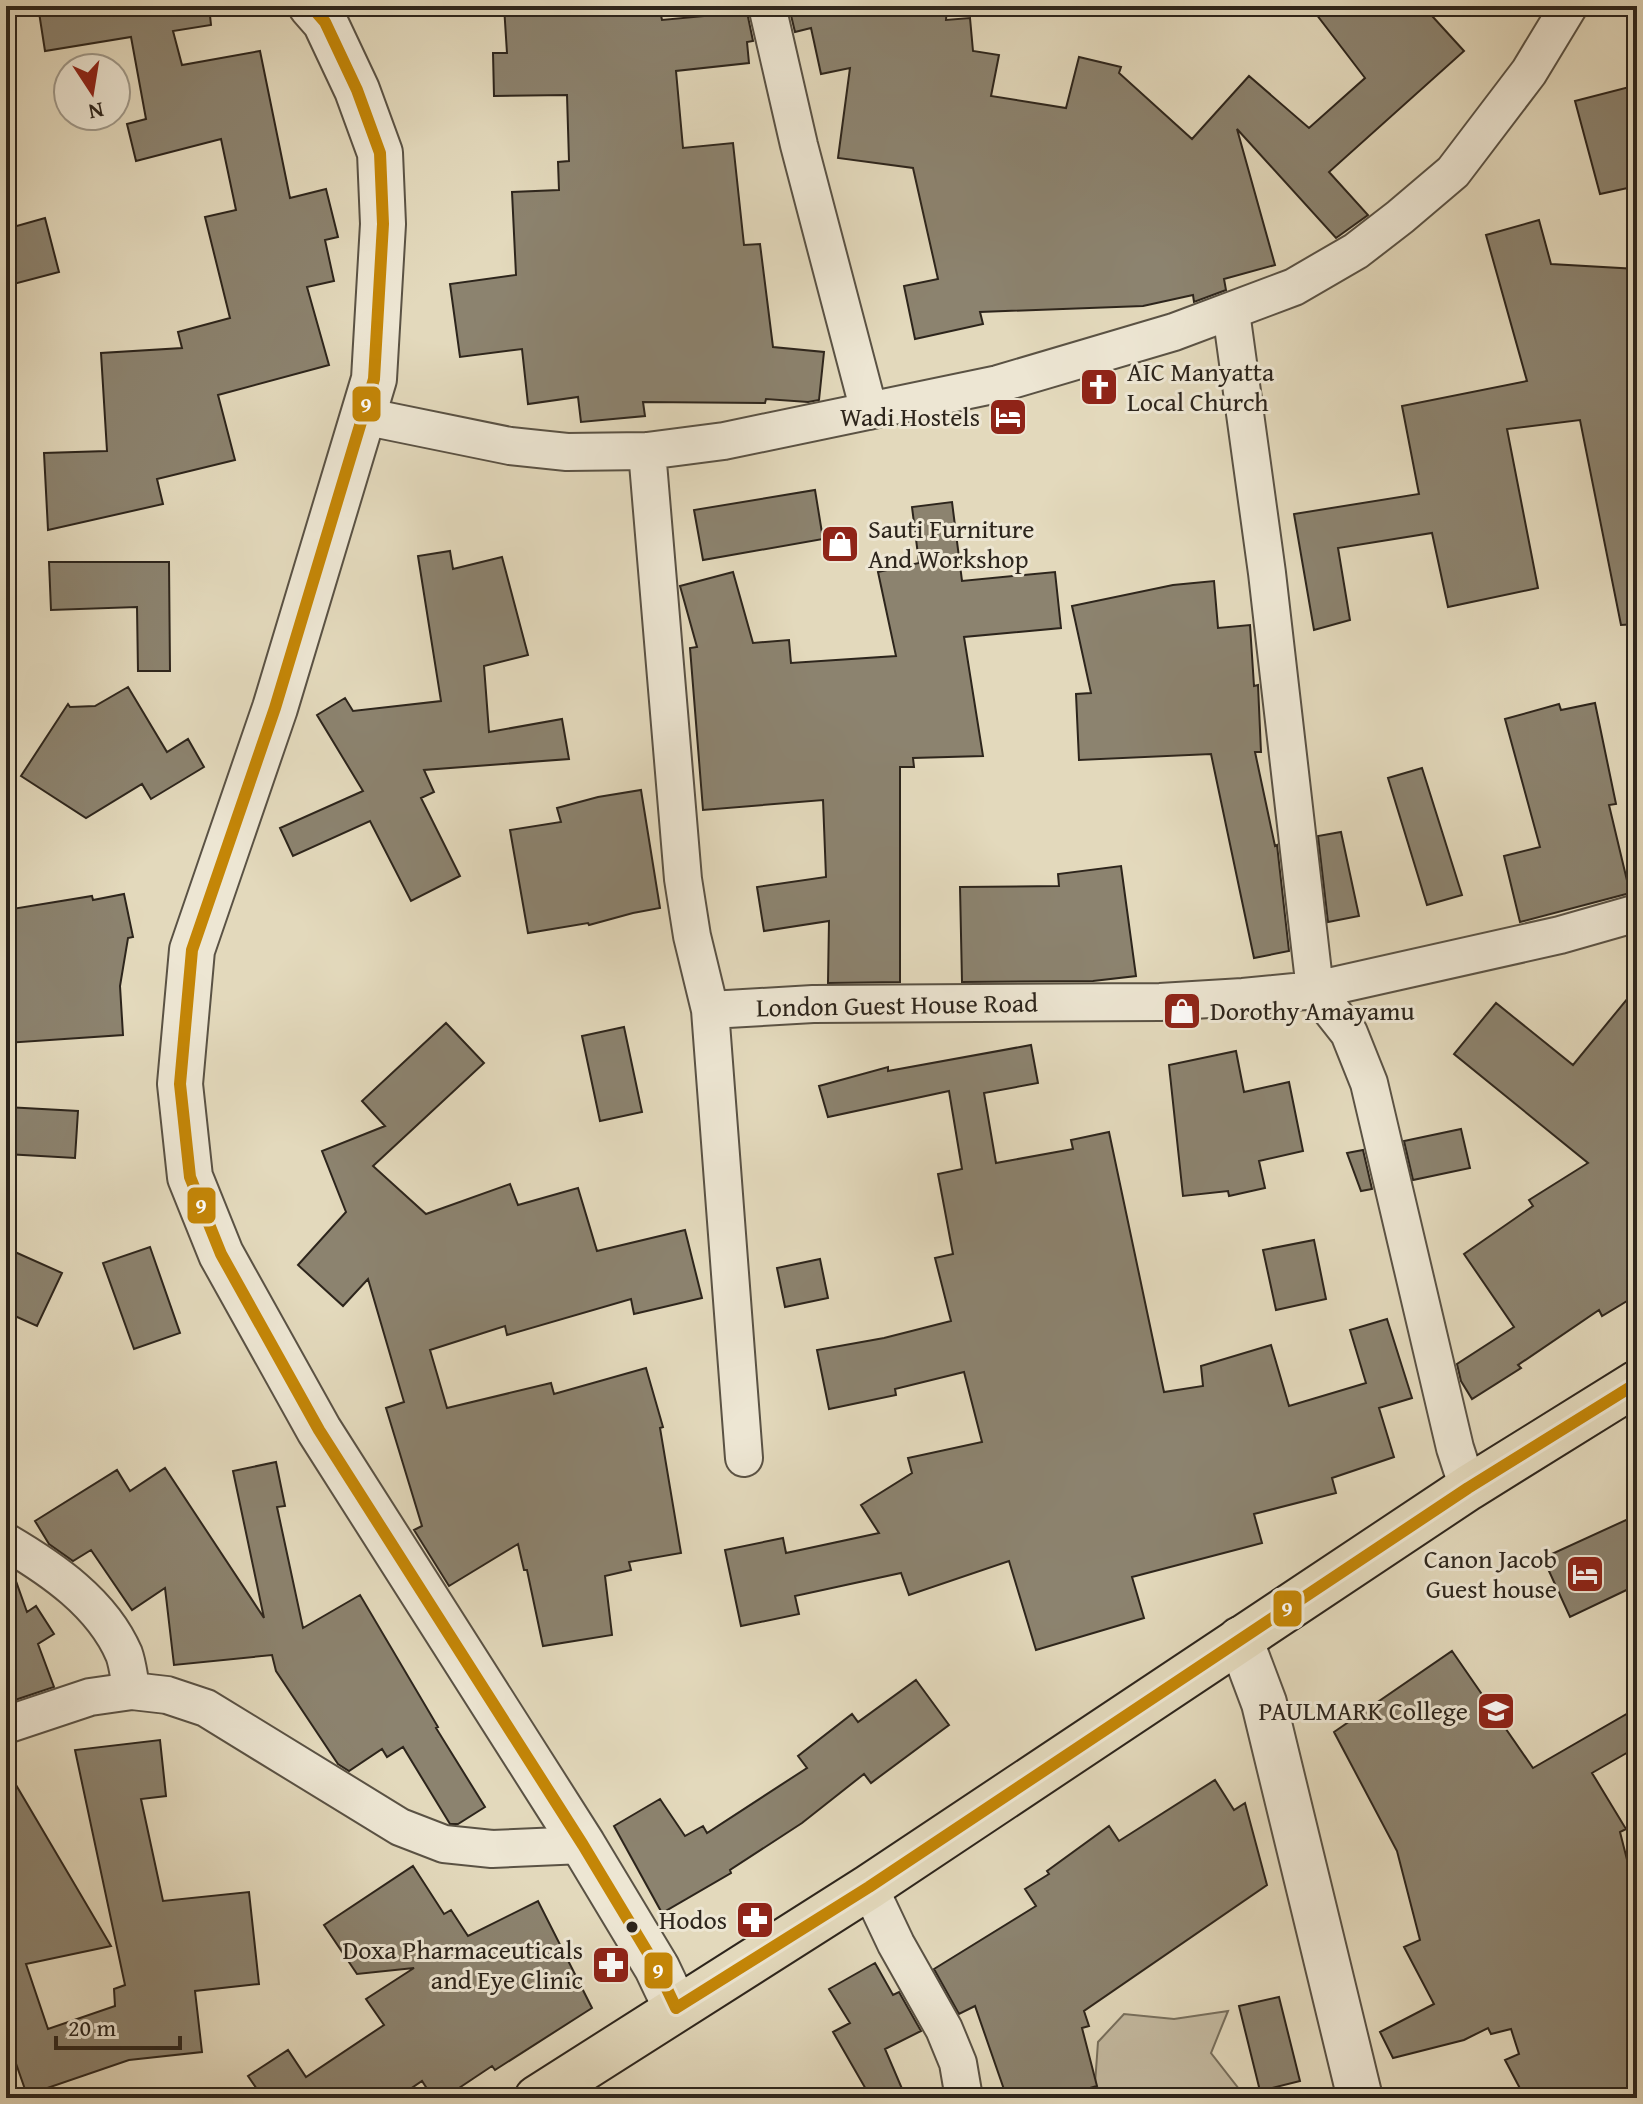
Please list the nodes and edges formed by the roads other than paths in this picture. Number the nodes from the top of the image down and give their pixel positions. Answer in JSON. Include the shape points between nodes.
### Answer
{"nodes":[{"id":1,"x":311,"y":6,"type":"edge"},
{"id":2,"x":767,"y":6,"type":"edge"},
{"id":3,"x":1569,"y":6,"type":"edge"},
{"id":4,"x":1231,"y":312,"type":"junction"},
{"id":5,"x":869,"y":411,"type":"junction"},
{"id":6,"x":363,"y":416,"type":"junction"},
{"id":7,"x":647,"y":451,"type":"junction"},
{"id":8,"x":1637,"y":913,"type":"edge"},
{"id":9,"x":1315,"y":990,"type":"junction"},
{"id":10,"x":710,"y":1010,"type":"junction"},
{"id":11,"x":1637,"y":1383,"type":"edge"},
{"id":12,"x":744,"y":1458,"type":"dead end"},
{"id":13,"x":1468,"y":1488,"type":"junction"},
{"id":14,"x":6,"y":1542,"type":"edge"},
{"id":15,"x":1240,"y":1639,"type":"junction"},
{"id":16,"x":132,"y":1691,"type":"junction"},
{"id":17,"x":6,"y":1725,"type":"edge"},
{"id":18,"x":583,"y":1845,"type":"junction"},
{"id":19,"x":869,"y":1887,"type":"junction"},
{"id":20,"x":676,"y":2008,"type":"junction"},
{"id":21,"x":537,"y":2098,"type":"edge"},
{"id":22,"x":964,"y":2098,"type":"edge"},
{"id":23,"x":1360,"y":2098,"type":"edge"}],
"edges":[{"from":1,"to":6,"type":"street","via":[[325,22],[357,90],[380,153],[383,224],[374,379]]},
{"from":2,"to":5,"type":"street"},
{"from":3,"to":4,"type":"street","via":[[1529,72],[1453,172],[1356,251],[1294,287]]},
{"from":4,"to":5,"type":"street","via":[[998,384]]},
{"from":4,"to":9,"type":"street"},
{"from":5,"to":7,"type":"street"},
{"from":6,"to":7,"type":"street","via":[[510,446]]},
{"from":6,"to":18,"type":"street","via":[[275,708],[192,950],[180,1084],[190,1177],[221,1254],[319,1430]]},
{"from":7,"to":10,"type":"street","via":[[683,879]]},
{"from":8,"to":9,"type":"street","name":"London Guest House Road"},
{"from":9,"to":10,"type":"street","name":"London Guest House Road","via":[[1160,1002],[813,1004]]},
{"from":9,"to":13,"type":"street","via":[[1349,1033],[1369,1083]]},
{"from":10,"to":12,"type":"street"},
{"from":11,"to":13,"type":"main road"},
{"from":13,"to":15,"type":"main road"},
{"from":14,"to":16,"type":"street","via":[[72,1587],[99,1615],[124,1655]]},
{"from":15,"to":19,"type":"main road"},
{"from":15,"to":23,"type":"street","via":[[1264,1703]]},
{"from":16,"to":17,"type":"street","via":[[90,1697]]},
{"from":16,"to":18,"type":"street","via":[[206,1708],[400,1827],[444,1844],[492,1849]]},
{"from":18,"to":20,"type":"street"},
{"from":19,"to":20,"type":"main road"},
{"from":19,"to":22,"type":"street","via":[[944,2029]]},
{"from":20,"to":21,"type":"main road"}]}
